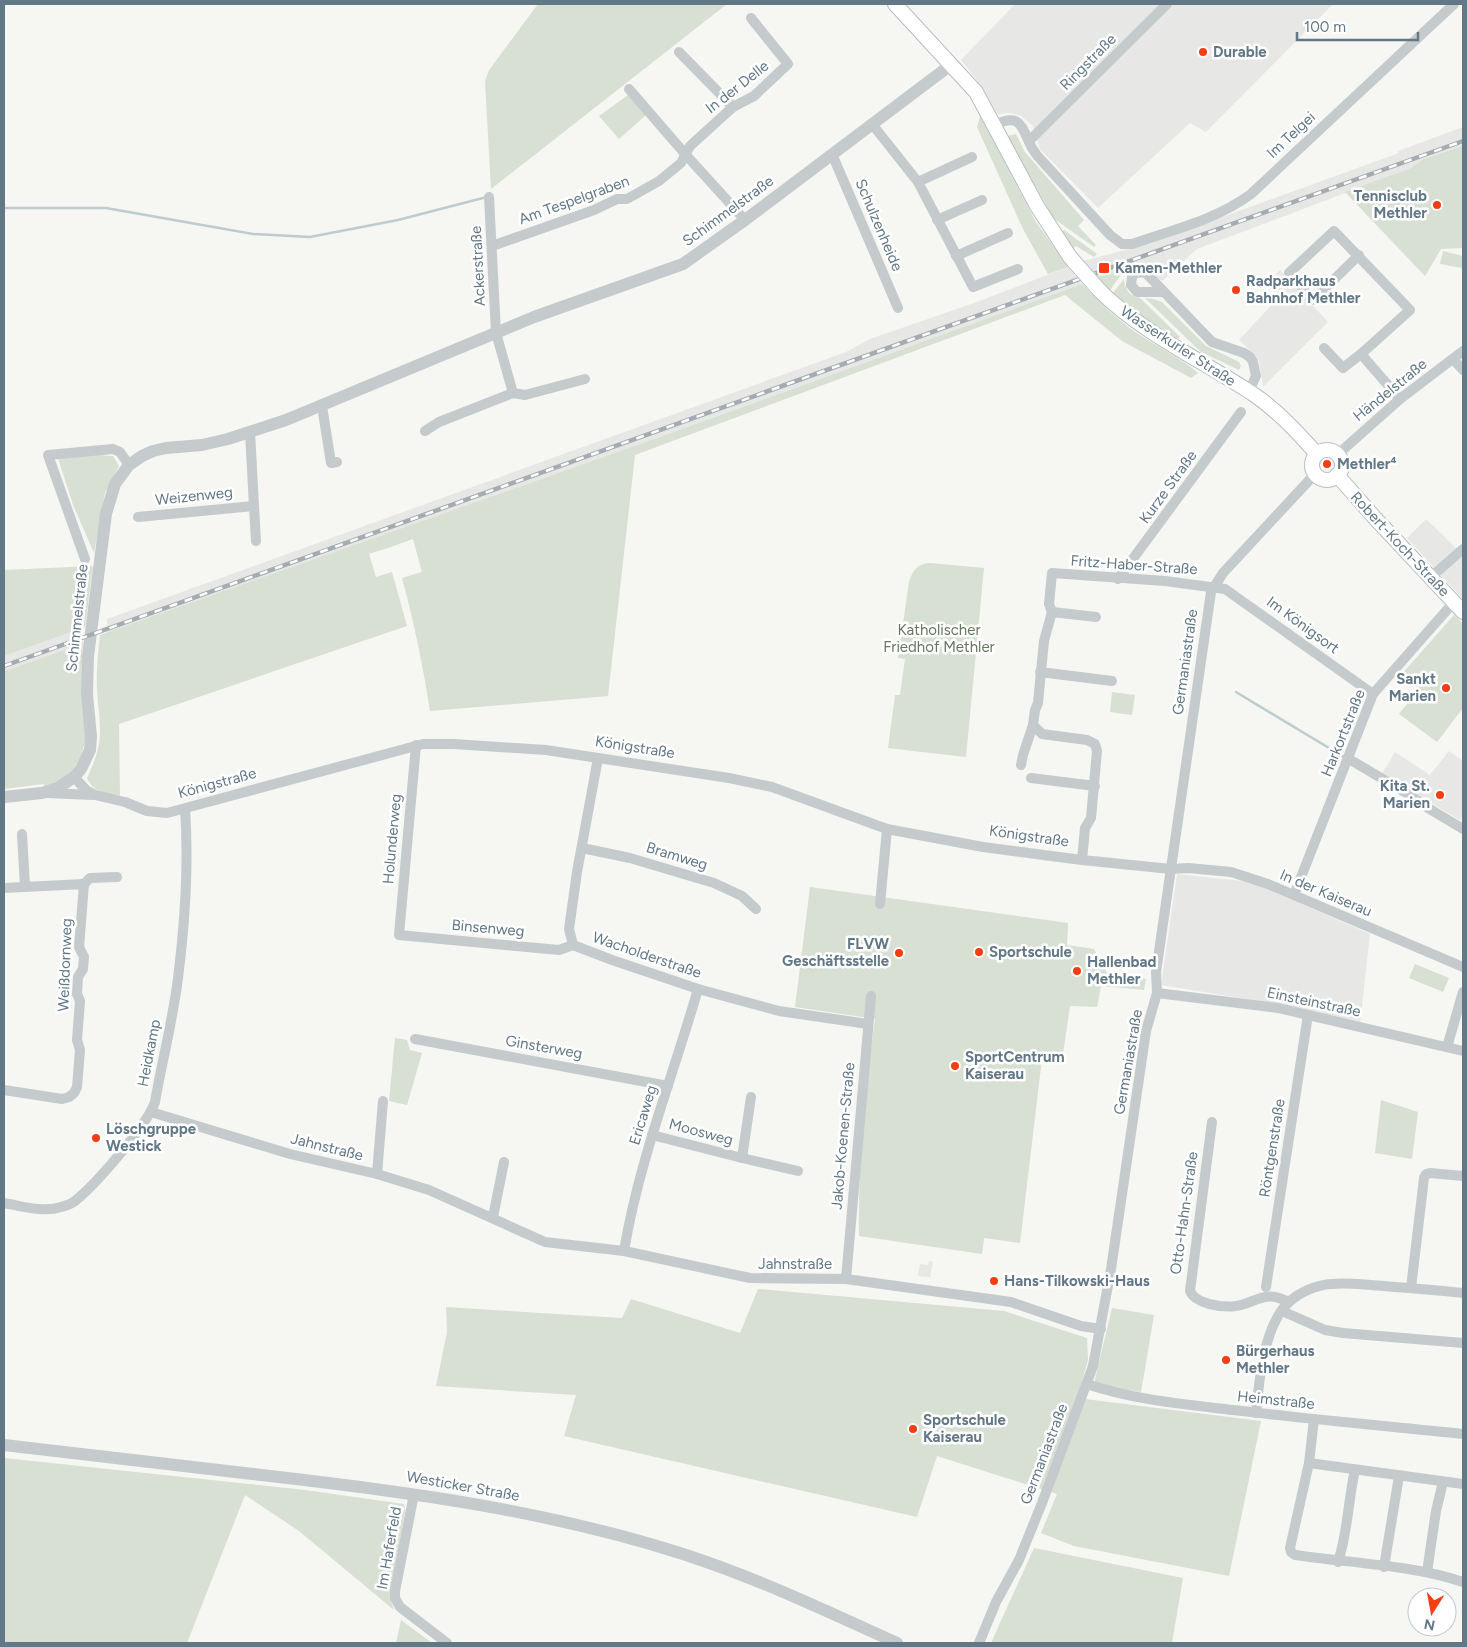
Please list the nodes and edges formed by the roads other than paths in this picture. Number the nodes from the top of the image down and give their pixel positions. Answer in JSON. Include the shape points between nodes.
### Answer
{"nodes":[{"id":1,"x":894,"y":4,"type":"edge"},
{"id":2,"x":1168,"y":4,"type":"edge"},
{"id":3,"x":1454,"y":4,"type":"edge"},
{"id":4,"x":751,"y":18,"type":"dead end"},
{"id":5,"x":679,"y":52,"type":"dead end"},
{"id":6,"x":952,"y":64,"type":"junction"},
{"id":7,"x":629,"y":89,"type":"dead end"},
{"id":8,"x":732,"y":107,"type":"junction"},
{"id":9,"x":872,"y":124,"type":"junction"},
{"id":10,"x":994,"y":126,"type":"junction"},
{"id":11,"x":1029,"y":141,"type":"junction"},
{"id":12,"x":832,"y":154,"type":"junction"},
{"id":13,"x":686,"y":155,"type":"junction"},
{"id":14,"x":972,"y":157,"type":"dead end"},
{"id":15,"x":918,"y":182,"type":"junction"},
{"id":16,"x":489,"y":197,"type":"dead end"},
{"id":17,"x":982,"y":200,"type":"dead end"},
{"id":18,"x":745,"y":220,"type":"junction"},
{"id":19,"x":937,"y":220,"type":"junction"},
{"id":20,"x":1008,"y":233,"type":"dead end"},
{"id":21,"x":492,"y":246,"type":"junction"},
{"id":22,"x":1359,"y":255,"type":"junction"},
{"id":23,"x":956,"y":256,"type":"junction"},
{"id":24,"x":1018,"y":269,"type":"dead end"},
{"id":25,"x":1163,"y":292,"type":"dead end"},
{"id":26,"x":898,"y":308,"type":"dead end"},
{"id":27,"x":496,"y":333,"type":"junction"},
{"id":28,"x":1324,"y":348,"type":"dead end"},
{"id":29,"x":1463,"y":352,"type":"edge"},
{"id":30,"x":1361,"y":354,"type":"junction"},
{"id":31,"x":1453,"y":359,"type":"junction"},
{"id":32,"x":1463,"y":370,"type":"edge"},
{"id":33,"x":585,"y":379,"type":"dead end"},
{"id":34,"x":1249,"y":391,"type":"junction"},
{"id":35,"x":513,"y":393,"type":"junction"},
{"id":36,"x":1400,"y":399,"type":"junction"},
{"id":37,"x":322,"y":406,"type":"junction"},
{"id":38,"x":1241,"y":412,"type":"dead end"},
{"id":39,"x":425,"y":431,"type":"dead end"},
{"id":40,"x":250,"y":432,"type":"junction"},
{"id":41,"x":1317,"y":454,"type":"junction"},
{"id":42,"x":1337,"y":455,"type":"junction"},
{"id":43,"x":337,"y":462,"type":"dead end"},
{"id":44,"x":129,"y":465,"type":"junction"},
{"id":45,"x":1315,"y":474,"type":"junction"},
{"id":46,"x":1337,"y":475,"type":"junction"},
{"id":47,"x":254,"y":506,"type":"junction"},
{"id":48,"x":138,"y":517,"type":"dead end"},
{"id":49,"x":256,"y":541,"type":"dead end"},
{"id":50,"x":1463,"y":549,"type":"edge"},
{"id":51,"x":85,"y":559,"type":"dead end"},
{"id":52,"x":1431,"y":577,"type":"junction"},
{"id":53,"x":1118,"y":579,"type":"junction"},
{"id":54,"x":1213,"y":586,"type":"junction"},
{"id":55,"x":1459,"y":608,"type":"edge"},
{"id":56,"x":1052,"y":612,"type":"junction"},
{"id":57,"x":1096,"y":617,"type":"dead end"},
{"id":58,"x":1040,"y":672,"type":"junction"},
{"id":59,"x":1112,"y":681,"type":"dead end"},
{"id":60,"x":1373,"y":694,"type":"junction"},
{"id":61,"x":1033,"y":725,"type":"junction"},
{"id":62,"x":416,"y":745,"type":"junction"},
{"id":63,"x":598,"y":758,"type":"junction"},
{"id":64,"x":1348,"y":759,"type":"junction"},
{"id":65,"x":1021,"y":765,"type":"dead end"},
{"id":66,"x":74,"y":777,"type":"junction"},
{"id":67,"x":1031,"y":778,"type":"dead end"},
{"id":68,"x":1095,"y":786,"type":"junction"},
{"id":69,"x":42,"y":793,"type":"junction"},
{"id":70,"x":95,"y":795,"type":"junction"},
{"id":71,"x":4,"y":797,"type":"edge"},
{"id":72,"x":185,"y":809,"type":"junction"},
{"id":73,"x":887,"y":830,"type":"junction"},
{"id":74,"x":1463,"y":830,"type":"edge"},
{"id":75,"x":22,"y":834,"type":"dead end"},
{"id":76,"x":582,"y":848,"type":"junction"},
{"id":77,"x":1082,"y":860,"type":"junction"},
{"id":78,"x":1171,"y":869,"type":"junction"},
{"id":79,"x":117,"y":877,"type":"dead end"},
{"id":80,"x":84,"y":884,"type":"junction"},
{"id":81,"x":25,"y":886,"type":"junction"},
{"id":82,"x":4,"y":888,"type":"edge"},
{"id":83,"x":1294,"y":895,"type":"junction"},
{"id":84,"x":880,"y":904,"type":"dead end"},
{"id":85,"x":756,"y":909,"type":"dead end"},
{"id":86,"x":399,"y":935,"type":"joint"},
{"id":87,"x":573,"y":945,"type":"junction"},
{"id":88,"x":1463,"y":967,"type":"edge"},
{"id":89,"x":698,"y":989,"type":"junction"},
{"id":90,"x":1463,"y":992,"type":"edge"},
{"id":91,"x":1157,"y":993,"type":"junction"},
{"id":92,"x":871,"y":996,"type":"dead end"},
{"id":93,"x":1308,"y":1015,"type":"junction"},
{"id":94,"x":868,"y":1024,"type":"junction"},
{"id":95,"x":415,"y":1039,"type":"dead end"},
{"id":96,"x":1447,"y":1047,"type":"junction"},
{"id":97,"x":1463,"y":1051,"type":"edge"},
{"id":98,"x":668,"y":1086,"type":"junction"},
{"id":99,"x":4,"y":1090,"type":"edge"},
{"id":100,"x":751,"y":1098,"type":"dead end"},
{"id":101,"x":383,"y":1102,"type":"dead end"},
{"id":102,"x":151,"y":1112,"type":"junction"},
{"id":103,"x":1212,"y":1122,"type":"dead end"},
{"id":104,"x":652,"y":1135,"type":"junction"},
{"id":105,"x":742,"y":1158,"type":"junction"},
{"id":106,"x":504,"y":1162,"type":"dead end"},
{"id":107,"x":798,"y":1170,"type":"dead end"},
{"id":108,"x":377,"y":1174,"type":"junction"},
{"id":109,"x":1463,"y":1176,"type":"edge"},
{"id":110,"x":4,"y":1203,"type":"edge"},
{"id":111,"x":493,"y":1217,"type":"junction"},
{"id":112,"x":624,"y":1251,"type":"junction"},
{"id":113,"x":846,"y":1279,"type":"junction"},
{"id":114,"x":1266,"y":1287,"type":"dead end"},
{"id":115,"x":1411,"y":1288,"type":"junction"},
{"id":116,"x":1463,"y":1293,"type":"edge"},
{"id":117,"x":1289,"y":1302,"type":"junction"},
{"id":118,"x":1282,"y":1311,"type":"junction"},
{"id":119,"x":1101,"y":1329,"type":"junction"},
{"id":120,"x":1463,"y":1343,"type":"edge"},
{"id":121,"x":1087,"y":1384,"type":"junction"},
{"id":122,"x":1256,"y":1413,"type":"junction"},
{"id":123,"x":1314,"y":1419,"type":"junction"},
{"id":124,"x":1463,"y":1434,"type":"edge"},
{"id":125,"x":4,"y":1446,"type":"edge"},
{"id":126,"x":1309,"y":1463,"type":"junction"},
{"id":127,"x":1356,"y":1470,"type":"junction"},
{"id":128,"x":1399,"y":1476,"type":"junction"},
{"id":129,"x":1443,"y":1482,"type":"junction"},
{"id":130,"x":1463,"y":1484,"type":"edge"},
{"id":131,"x":414,"y":1494,"type":"junction"},
{"id":132,"x":1338,"y":1562,"type":"junction"},
{"id":133,"x":1384,"y":1567,"type":"junction"},
{"id":134,"x":1427,"y":1572,"type":"junction"},
{"id":135,"x":1463,"y":1582,"type":"edge"},
{"id":136,"x":446,"y":1643,"type":"edge"},
{"id":137,"x":897,"y":1643,"type":"edge"},
{"id":138,"x":979,"y":1643,"type":"edge"}],
"edges":[{"from":1,"to":6,"type":"main road","name":"Wasserkurler Straße"},
{"from":2,"to":11,"type":"street","name":"Ringstraße"},
{"from":3,"to":11,"type":"street","name":"Im Telgei","via":[[1251,194],[1235,205],[1132,244],[1122,244],[1110,235],[1042,161]]},
{"from":4,"to":8,"type":"street","name":"In der Delle","via":[[788,64],[754,96]]},
{"from":5,"to":8,"type":"street"},
{"from":6,"to":9,"type":"street","name":"Schimmelstraße"},
{"from":6,"to":10,"type":"main road","name":"Wasserkurler Straße","via":[[976,92]]},
{"from":7,"to":13,"type":"street"},
{"from":8,"to":13,"type":"street","name":"In der Delle","via":[[690,146]]},
{"from":9,"to":12,"type":"street","name":"Schimmelstraße"},
{"from":9,"to":15,"type":"street"},
{"from":10,"to":11,"type":"street","via":[[1006,120],[1019,122]]},
{"from":10,"to":34,"type":"main road","name":"Wasserkurler Straße","bridge":true,"via":[[1044,218],[1070,257],[1100,291],[1131,319]]},
{"from":12,"to":18,"type":"street","name":"Schimmelstraße"},
{"from":12,"to":26,"type":"street","name":"Schulzenheide"},
{"from":13,"to":18,"type":"street"},
{"from":13,"to":21,"type":"street","name":"Am Tespelgraben","via":[[659,181],[627,199],[617,199]]},
{"from":14,"to":15,"type":"street"},
{"from":15,"to":19,"type":"street"},
{"from":16,"to":21,"type":"street","name":"Ackerstraße"},
{"from":17,"to":19,"type":"street"},
{"from":18,"to":27,"type":"street","name":"Schimmelstraße","via":[[684,264]]},
{"from":19,"to":23,"type":"street"},
{"from":20,"to":23,"type":"street"},
{"from":21,"to":27,"type":"street","name":"Ackerstraße"},
{"from":22,"to":22,"type":"street","via":[[1334,231],[1288,273],[1314,300]]},
{"from":22,"to":30,"type":"street","via":[[1410,310]]},
{"from":23,"to":24,"type":"street","via":[[973,287]]},
{"from":25,"to":34,"type":"street","via":[[1212,342],[1250,357],[1256,376]]},
{"from":27,"to":35,"type":"street"},
{"from":27,"to":37,"type":"street","name":"Schimmelstraße"},
{"from":28,"to":30,"type":"street","via":[[1343,368]]},
{"from":29,"to":31,"type":"street","name":"Händelstraße"},
{"from":30,"to":36,"type":"street"},
{"from":31,"to":32,"type":"street"},
{"from":31,"to":36,"type":"street","name":"Händelstraße"},
{"from":33,"to":35,"type":"street","via":[[525,395]]},
{"from":34,"to":41,"type":"main road","via":[[1279,415]]},
{"from":35,"to":39,"type":"street","via":[[439,422]]},
{"from":36,"to":42,"type":"street","name":"Händelstraße"},
{"from":37,"to":40,"type":"street","name":"Schimmelstraße"},
{"from":37,"to":43,"type":"street","via":[[331,463]]},
{"from":38,"to":53,"type":"street","name":"Kurze Straße"},
{"from":40,"to":44,"type":"street","name":"Schimmelstraße","via":[[202,445],[166,448],[142,456]]},
{"from":40,"to":47,"type":"street","name":"Weizenweg"},
{"from":41,"to":42,"type":"main road","via":[[1330,451]]},
{"from":41,"to":45,"type":"main road","via":[[1312,466]]},
{"from":42,"to":46,"type":"main road","via":[[1341,467]]},
{"from":44,"to":51,"type":"street","name":"Schimmelstraße","via":[[120,452],[113,450],[48,455]]},
{"from":44,"to":66,"type":"street","name":"Schimmelstraße","via":[[115,484],[106,514],[88,656],[90,750],[82,769]]},
{"from":45,"to":46,"type":"main road","via":[[1328,480]]},
{"from":45,"to":54,"type":"street","name":"Germaniastraße"},
{"from":46,"to":52,"type":"main road","name":"Robert-Koch-Straße"},
{"from":47,"to":48,"type":"street","name":"Weizenweg"},
{"from":47,"to":49,"type":"street","name":"Weizenweg"},
{"from":50,"to":52,"type":"street"},
{"from":52,"to":55,"type":"main road","name":"Robert-Koch-Straße"},
{"from":53,"to":54,"type":"street","name":"Fritz-Haber-Straße"},
{"from":53,"to":56,"type":"street","name":"Fritz-Haber-Straße","via":[[1052,573],[1049,604]]},
{"from":54,"to":60,"type":"street","name":"Im Königsort","via":[[1233,594]]},
{"from":54,"to":78,"type":"street","name":"Germaniastraße"},
{"from":55,"to":60,"type":"street","name":"Harkortstraße"},
{"from":56,"to":57,"type":"street"},
{"from":56,"to":58,"type":"street"},
{"from":58,"to":59,"type":"street"},
{"from":58,"to":61,"type":"street"},
{"from":60,"to":64,"type":"street","name":"Harkortstraße"},
{"from":61,"to":65,"type":"street"},
{"from":61,"to":68,"type":"street","via":[[1042,734],[1095,744]]},
{"from":62,"to":63,"type":"street","name":"Königstraße","via":[[505,746]]},
{"from":62,"to":72,"type":"street","name":"Königstraße"},
{"from":62,"to":86,"type":"street","name":"Holunderweg"},
{"from":63,"to":73,"type":"street","name":"Königstraße","via":[[762,784]]},
{"from":63,"to":76,"type":"street","name":"Wacholderstraße"},
{"from":64,"to":74,"type":"street"},
{"from":64,"to":83,"type":"street","name":"Harkortstraße"},
{"from":66,"to":69,"type":"street","name":"Königstraße","via":[[58,788]]},
{"from":66,"to":70,"type":"street","name":"Königstraße"},
{"from":67,"to":68,"type":"street"},
{"from":68,"to":77,"type":"street","via":[[1091,818],[1085,828]]},
{"from":69,"to":70,"type":"street","name":"Königstraße"},
{"from":69,"to":71,"type":"street","name":"Königstraße"},
{"from":70,"to":72,"type":"street","name":"Königstraße","via":[[156,813]]},
{"from":72,"to":102,"type":"street","name":"Heidkamp","via":[[185,915],[178,979]]},
{"from":73,"to":77,"type":"street","name":"Königstraße"},
{"from":73,"to":84,"type":"street"},
{"from":75,"to":81,"type":"street"},
{"from":76,"to":85,"type":"street","name":"Bramweg","via":[[630,858],[714,883],[742,896]]},
{"from":76,"to":87,"type":"street","name":"Wacholderstraße","via":[[569,929]]},
{"from":77,"to":78,"type":"street","name":"Königstraße"},
{"from":78,"to":83,"type":"street","name":"In der Kaiserau","via":[[1231,872]]},
{"from":78,"to":91,"type":"street","name":"Germaniastraße","via":[[1156,972]]},
{"from":79,"to":80,"type":"street","via":[[90,878]]},
{"from":80,"to":81,"type":"street"},
{"from":80,"to":99,"type":"street","name":"Weißdornweg","via":[[80,947],[84,957],[77,994],[80,1002],[77,1040],[80,1050],[77,1087],[74,1094],[62,1099]]},
{"from":81,"to":82,"type":"street"},
{"from":83,"to":88,"type":"street","name":"In der Kaiserau"},
{"from":86,"to":87,"type":"street","name":"Binsenweg","via":[[559,950]]},
{"from":87,"to":89,"type":"street","name":"Wacholderstraße"},
{"from":89,"to":94,"type":"street","name":"Wacholderstraße","via":[[779,1011]]},
{"from":89,"to":98,"type":"street","name":"Ericaweg"},
{"from":90,"to":96,"type":"street"},
{"from":91,"to":93,"type":"street","name":"Einsteinstraße","via":[[1258,1005]]},
{"from":91,"to":119,"type":"street","name":"Germaniastraße","via":[[1144,1039]]},
{"from":92,"to":94,"type":"street","name":"Jakob-Koenen-Straße"},
{"from":93,"to":96,"type":"street","name":"Einsteinstraße"},
{"from":93,"to":114,"type":"street","name":"Röntgenstraße"},
{"from":94,"to":113,"type":"street","name":"Jakob-Koenen-Straße"},
{"from":95,"to":98,"type":"street","name":"Ginsterweg"},
{"from":96,"to":97,"type":"street","name":"Einsteinstraße"},
{"from":98,"to":104,"type":"street","name":"Ericaweg"},
{"from":100,"to":105,"type":"street","name":"Moosweg"},
{"from":101,"to":108,"type":"street"},
{"from":102,"to":108,"type":"street","name":"Jahnstraße","via":[[290,1154]]},
{"from":102,"to":110,"type":"street","name":"Heidkamp","via":[[113,1162],[73,1202],[60,1208],[46,1209]]},
{"from":103,"to":117,"type":"street","name":"Otto-Hahn-Straße","via":[[1190,1291],[1192,1297],[1228,1306],[1266,1297]]},
{"from":104,"to":105,"type":"street","name":"Moosweg"},
{"from":104,"to":112,"type":"street","name":"Ericaweg","via":[[631,1211]]},
{"from":105,"to":107,"type":"street","name":"Moosweg"},
{"from":106,"to":111,"type":"street"},
{"from":108,"to":111,"type":"street","name":"Jahnstraße","via":[[428,1190]]},
{"from":109,"to":115,"type":"street","via":[[1430,1173],[1424,1178]]},
{"from":111,"to":112,"type":"street","name":"Jahnstraße","via":[[545,1242]]},
{"from":112,"to":113,"type":"street","name":"Jahnstraße","via":[[750,1278]]},
{"from":113,"to":119,"type":"street","name":"Jahnstraße","via":[[1011,1302],[1081,1326]]},
{"from":115,"to":116,"type":"street"},
{"from":115,"to":117,"type":"street","via":[[1330,1284],[1315,1287]]},
{"from":117,"to":118,"type":"street"},
{"from":118,"to":120,"type":"street","via":[[1318,1327],[1343,1333]]},
{"from":118,"to":122,"type":"street","via":[[1265,1350]]},
{"from":119,"to":121,"type":"street","name":"Germaniastraße"},
{"from":121,"to":122,"type":"street","name":"Heimstraße","via":[[1131,1397]]},
{"from":121,"to":138,"type":"street","name":"Germaniastraße","via":[[1019,1560]]},
{"from":122,"to":123,"type":"street","name":"Heimstraße"},
{"from":123,"to":124,"type":"street","name":"Heimstraße"},
{"from":123,"to":126,"type":"street"},
{"from":125,"to":131,"type":"street","name":"Westicker Straße"},
{"from":126,"to":127,"type":"street"},
{"from":126,"to":132,"type":"street","via":[[1291,1552]]},
{"from":127,"to":128,"type":"street"},
{"from":127,"to":132,"type":"street"},
{"from":128,"to":129,"type":"street"},
{"from":128,"to":133,"type":"street"},
{"from":129,"to":130,"type":"street"},
{"from":129,"to":134,"type":"street"},
{"from":131,"to":136,"type":"street","name":"Im Haferfeld","via":[[395,1598],[400,1607]]},
{"from":131,"to":137,"type":"street","name":"Westicker Straße","via":[[536,1515],[684,1554],[825,1609]]},
{"from":132,"to":133,"type":"street"},
{"from":133,"to":134,"type":"street"},
{"from":134,"to":135,"type":"street"}]}
